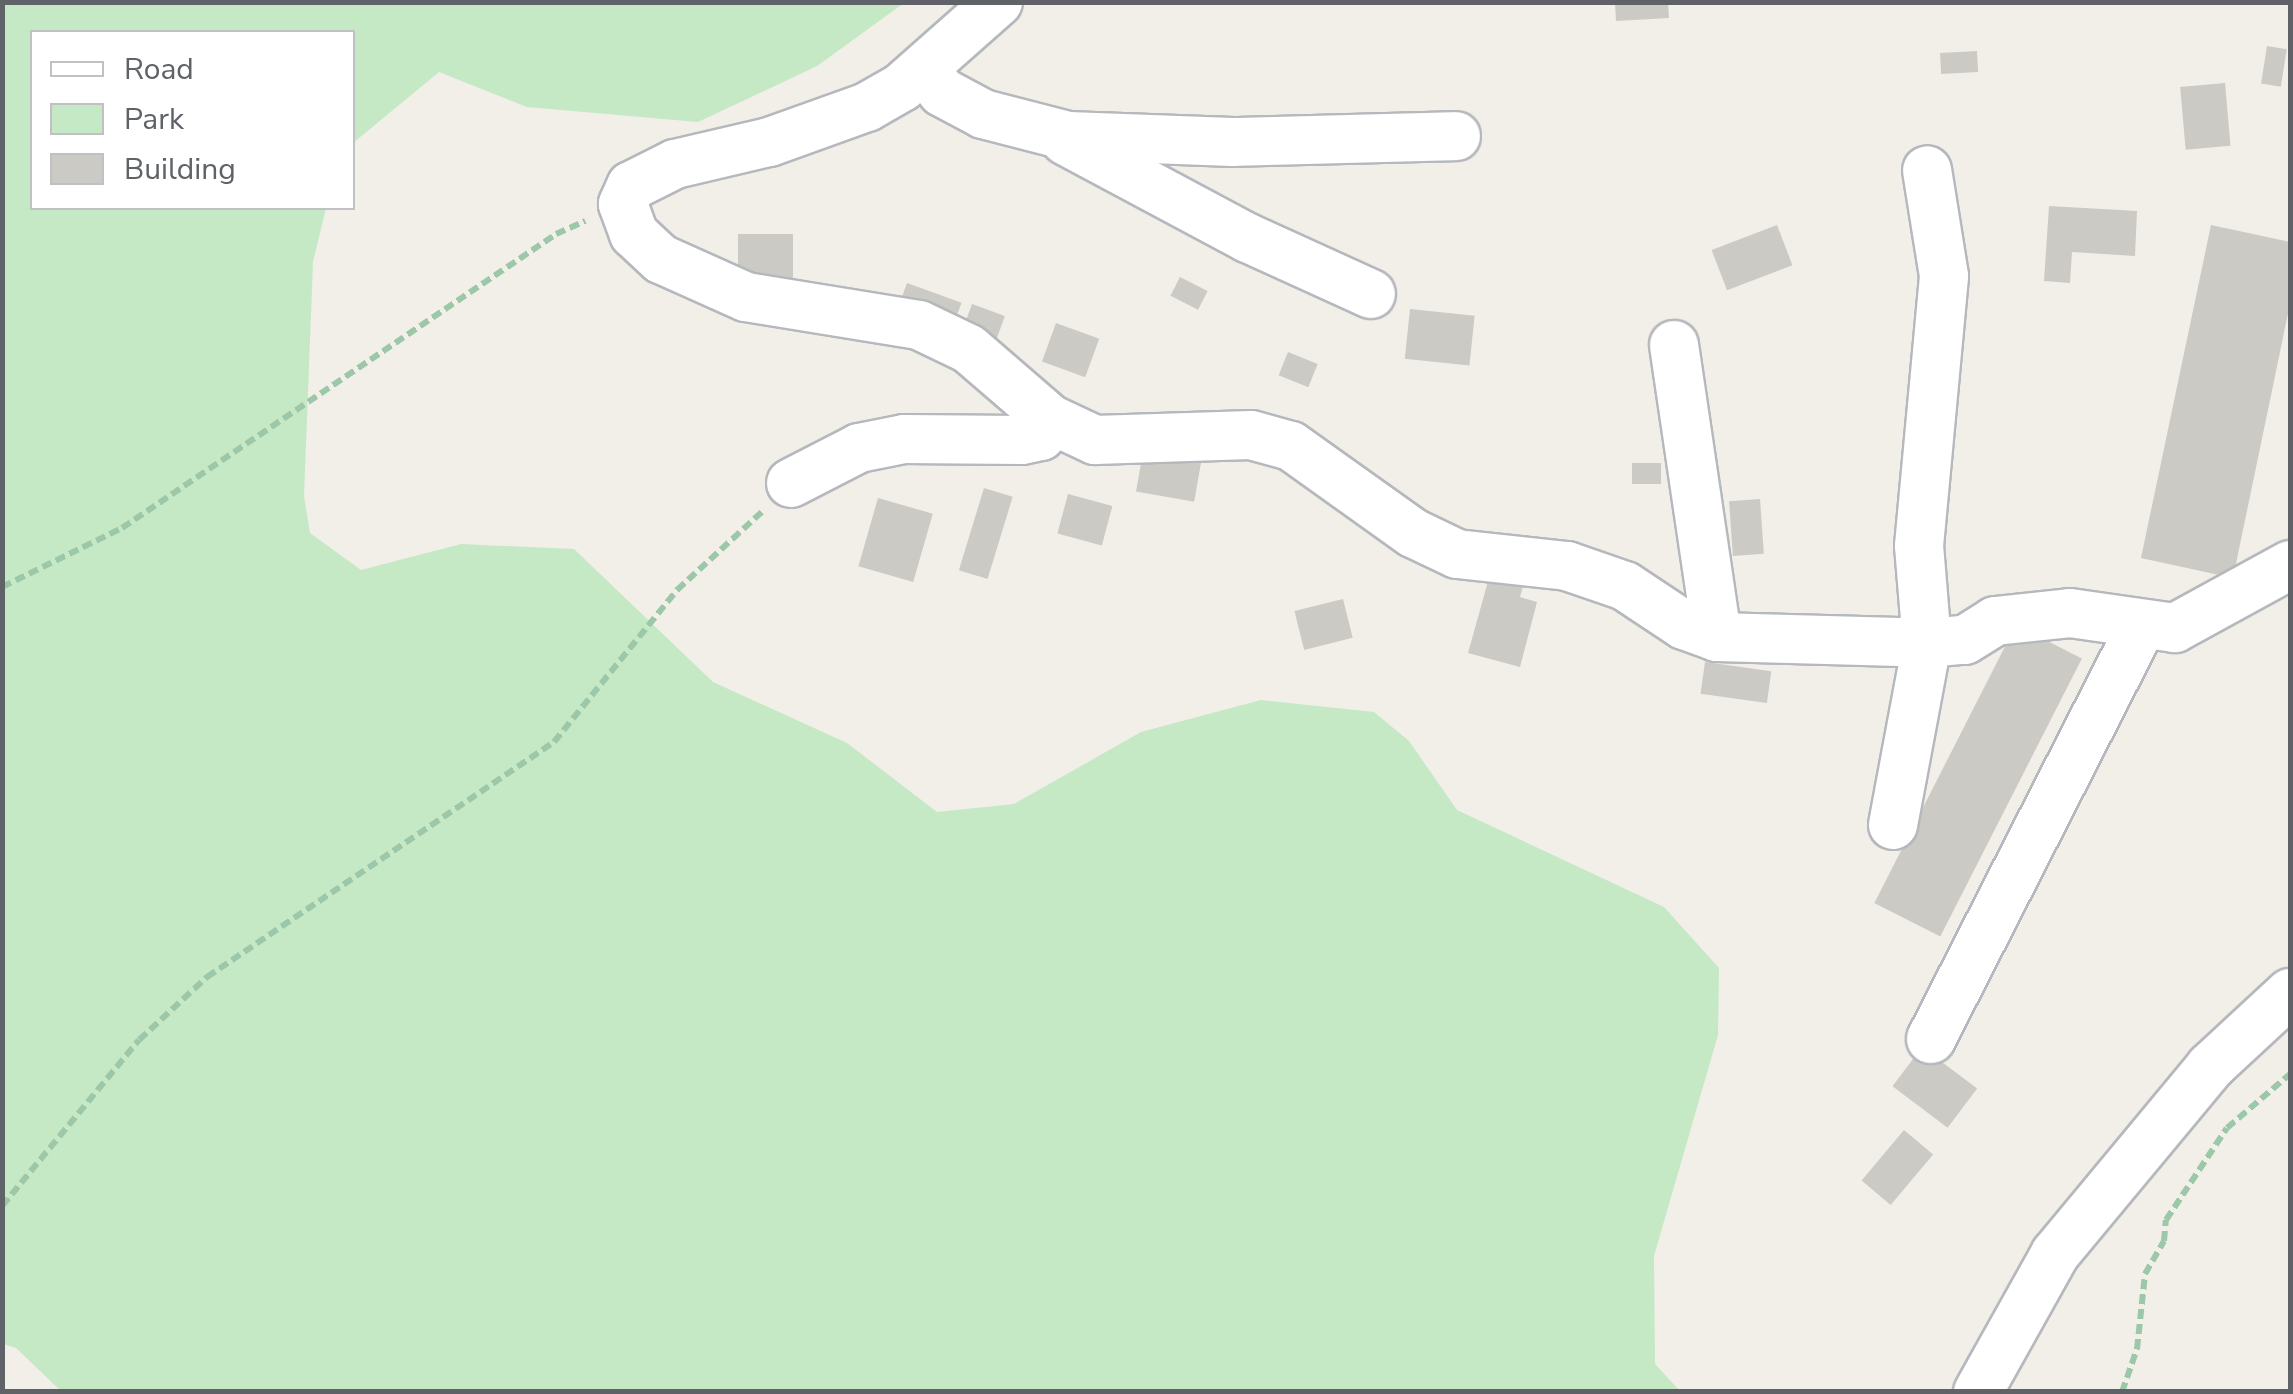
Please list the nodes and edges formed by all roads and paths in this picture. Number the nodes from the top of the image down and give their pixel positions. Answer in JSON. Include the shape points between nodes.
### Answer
{"nodes":[{"id":1,"x":998,"y":2,"type":"edge"},
{"id":2,"x":923,"y":69,"type":"junction"},
{"id":3,"x":1048,"y":130,"type":"junction"},
{"id":4,"x":1456,"y":136,"type":"dead end"},
{"id":5,"x":1927,"y":170,"type":"dead end"},
{"id":6,"x":623,"y":204,"type":"junction"},
{"id":7,"x":1371,"y":294,"type":"dead end"},
{"id":8,"x":1674,"y":344,"type":"dead end"},
{"id":9,"x":1050,"y":420,"type":"junction"},
{"id":10,"x":791,"y":483,"type":"joint"},
{"id":11,"x":2290,"y":565,"type":"edge"},
{"id":12,"x":2,"y":587,"type":"edge"},
{"id":13,"x":2142,"y":625,"type":"junction"},
{"id":14,"x":1717,"y":637,"type":"junction"},
{"id":15,"x":1927,"y":643,"type":"junction"},
{"id":16,"x":1893,"y":825,"type":"dead end"},
{"id":17,"x":2290,"y":993,"type":"edge"},
{"id":18,"x":1931,"y":1039,"type":"dead end"},
{"id":19,"x":2290,"y":1074,"type":"edge"},
{"id":20,"x":2,"y":1206,"type":"edge"},
{"id":21,"x":1978,"y":1392,"type":"edge"},
{"id":22,"x":2122,"y":1392,"type":"edge"}],
"edges":[{"from":1,"to":2,"type":"street"},
{"from":2,"to":3,"type":"street","via":[[942,92],[983,114]]},
{"from":2,"to":6,"type":"street","via":[[867,107],[769,142],[675,164],[631,186]]},
{"from":3,"to":4,"type":"street","via":[[1233,142]]},
{"from":3,"to":7,"type":"street","via":[[1248,238]]},
{"from":5,"to":15,"type":"street","via":[[1944,276],[1918,546]]},
{"from":6,"to":9,"type":"street","via":[[634,234],[661,259],[746,297],[919,325],[969,349]]},
{"from":6,"to":12,"type":"path","via":[[556,234],[122,528]]},
{"from":8,"to":14,"type":"street"},
{"from":9,"to":10,"type":"street","via":[[1041,436],[1022,440],[904,440],[860,448]]},
{"from":9,"to":14,"type":"street","via":[[1095,440],[1251,435],[1291,446],[1412,532],[1457,554],[1567,566],[1625,586],[1684,625]]},
{"from":10,"to":20,"type":"path","via":[[677,590],[554,742],[207,977],[139,1040]]},
{"from":11,"to":13,"type":"street","via":[[2175,628]]},
{"from":13,"to":15,"type":"street","via":[[2070,613],[1994,620],[1965,640]]},
{"from":13,"to":18,"type":"street"},
{"from":14,"to":15,"type":"street"},
{"from":15,"to":16,"type":"street"},
{"from":17,"to":21,"type":"street","via":[[2210,1067],[2055,1254]]},
{"from":19,"to":22,"type":"path","via":[[2227,1128],[2166,1220],[2164,1241],[2144,1274],[2138,1349]]}]}
